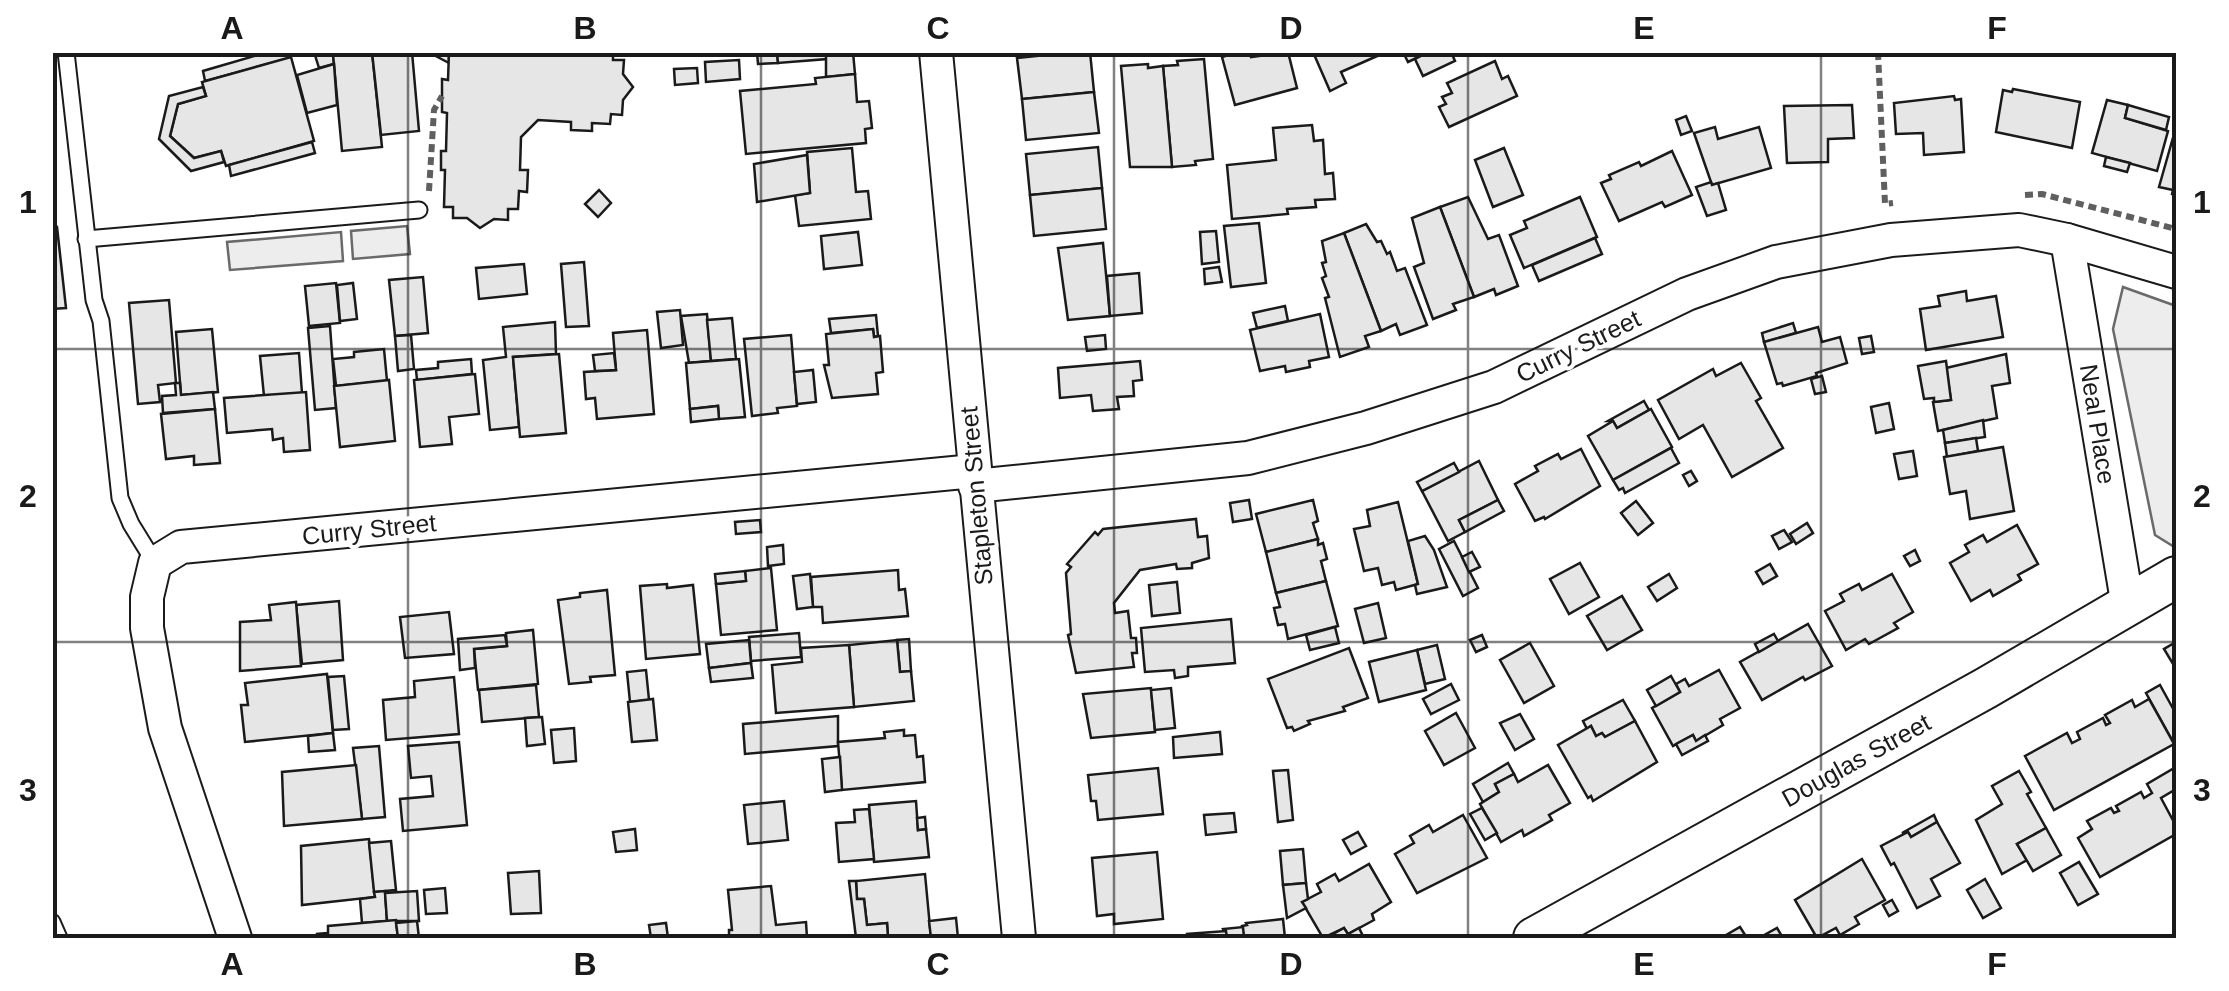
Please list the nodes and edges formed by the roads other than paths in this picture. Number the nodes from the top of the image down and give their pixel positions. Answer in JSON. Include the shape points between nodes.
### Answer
{"nodes":[{"id":1,"x":66,"y":52,"type":"edge"},
{"id":2,"x":936,"y":52,"type":"edge"},
{"id":3,"x":419,"y":210,"type":"road end"},
{"id":4,"x":86,"y":240,"type":"junction"},
{"id":5,"x":2067,"y":240,"type":"junction"},
{"id":6,"x":2176,"y":272,"type":"edge"},
{"id":7,"x":974,"y":478,"type":"junction"},
{"id":8,"x":155,"y":564,"type":"junction"},
{"id":9,"x":2176,"y":577,"type":"edge"},
{"id":10,"x":2128,"y":607,"type":"junction"},
{"id":11,"x":52,"y":922,"type":"edge"},
{"id":12,"x":59,"y":938,"type":"edge"},
{"id":13,"x":235,"y":938,"type":"edge"},
{"id":14,"x":1019,"y":938,"type":"edge"},
{"id":15,"x":1534,"y":938,"type":"edge"}],
"edges":[{"from":1,"to":4,"type":"lane"},
{"from":2,"to":7,"type":"street","name":"Stapleton Street"},
{"from":3,"to":4,"type":"lane"},
{"from":4,"to":8,"type":"lane","via":[[120,498]]},
{"from":5,"to":6,"type":"street","name":"Curry Street"},
{"from":5,"to":7,"type":"street","name":"Curry Street","via":[[2000,231],[1892,240],[1776,262],[1687,294],[1494,387],[1366,428],[1248,458]]},
{"from":5,"to":10,"type":"street","name":"Neal Place"},
{"from":7,"to":8,"type":"street","name":"Curry Street","via":[[180,547]]},
{"from":7,"to":14,"type":"street","name":"Stapleton Street"},
{"from":8,"to":13,"type":"street","via":[[147,628],[165,728]]},
{"from":9,"to":10,"type":"street","name":"Douglas Street"},
{"from":10,"to":15,"type":"street","name":"Douglas Street"},
{"from":11,"to":12,"type":"lane"}]}
